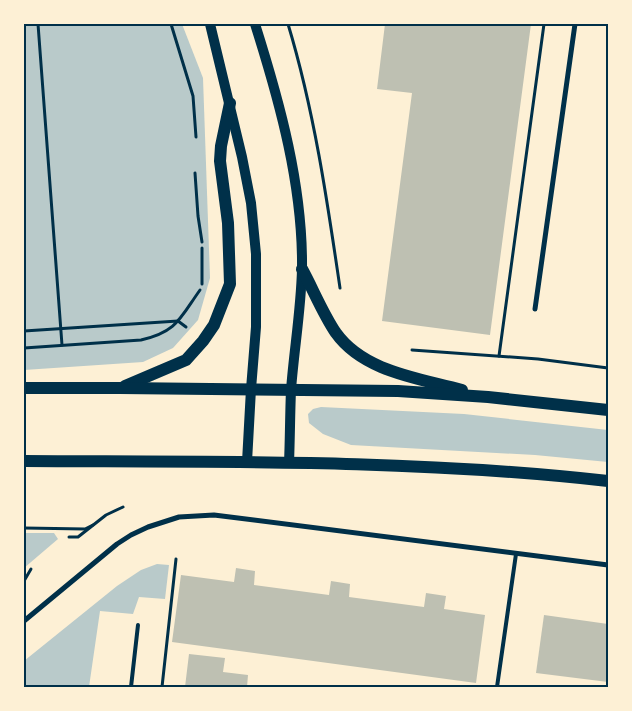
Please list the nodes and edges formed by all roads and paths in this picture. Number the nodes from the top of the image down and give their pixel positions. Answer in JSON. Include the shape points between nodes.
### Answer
{"nodes":[{"id":1,"x":38,"y":24,"type":"edge"},
{"id":2,"x":171,"y":24,"type":"edge"},
{"id":3,"x":210,"y":24,"type":"edge"},
{"id":4,"x":255,"y":24,"type":"edge"},
{"id":5,"x":288,"y":24,"type":"edge"},
{"id":6,"x":544,"y":24,"type":"edge"},
{"id":7,"x":575,"y":24,"type":"edge"},
{"id":8,"x":230,"y":103,"type":"junction"},
{"id":9,"x":197,"y":141,"type":"dead end"},
{"id":10,"x":195,"y":170,"type":"dead end"},
{"id":11,"x":302,"y":269,"type":"junction"},
{"id":12,"x":341,"y":297,"type":"dead end"},
{"id":13,"x":535,"y":310,"type":"dead end"},
{"id":14,"x":178,"y":321,"type":"junction"},
{"id":15,"x":61,"y":329,"type":"junction"},
{"id":16,"x":24,"y":331,"type":"edge"},
{"id":17,"x":62,"y":345,"type":"junction"},
{"id":18,"x":24,"y":348,"type":"edge"},
{"id":19,"x":404,"y":350,"type":"dead end"},
{"id":20,"x":499,"y":356,"type":"junction"},
{"id":21,"x":608,"y":368,"type":"edge"},
{"id":22,"x":24,"y":388,"type":"edge"},
{"id":23,"x":120,"y":388,"type":"junction"},
{"id":24,"x":291,"y":389,"type":"junction"},
{"id":25,"x":250,"y":390,"type":"junction"},
{"id":26,"x":488,"y":397,"type":"junction"},
{"id":27,"x":608,"y":410,"type":"edge"},
{"id":28,"x":24,"y":461,"type":"edge"},
{"id":29,"x":247,"y":462,"type":"junction"},
{"id":30,"x":289,"y":463,"type":"junction"},
{"id":31,"x":608,"y":481,"type":"edge"},
{"id":32,"x":123,"y":507,"type":"dead end"},
{"id":33,"x":93,"y":525,"type":"junction"},
{"id":34,"x":24,"y":528,"type":"edge"},
{"id":35,"x":69,"y":537,"type":"dead end"},
{"id":36,"x":516,"y":554,"type":"junction"},
{"id":37,"x":176,"y":559,"type":"dead end"},
{"id":38,"x":608,"y":566,"type":"edge"},
{"id":39,"x":31,"y":569,"type":"dead end"},
{"id":40,"x":24,"y":581,"type":"edge"},
{"id":41,"x":24,"y":621,"type":"edge"},
{"id":42,"x":138,"y":625,"type":"dead end"},
{"id":43,"x":131,"y":687,"type":"edge"},
{"id":44,"x":162,"y":687,"type":"edge"},
{"id":45,"x":497,"y":687,"type":"edge"}],
"edges":[{"from":1,"to":15,"type":"path"},
{"from":2,"to":9,"type":"path","via":[[193,96]]},
{"from":3,"to":8,"type":"main road"},
{"from":4,"to":11,"type":"main road","via":[[290,153],[299,209]]},
{"from":5,"to":12,"type":"path","via":[[311,110]]},
{"from":6,"to":20,"type":"path"},
{"from":7,"to":13,"type":"street"},
{"from":8,"to":23,"type":"main road","via":[[220,161],[228,223],[230,284],[221,309],[204,341],[186,360]]},
{"from":8,"to":25,"type":"main road","via":[[251,203],[256,254],[256,326]]},
{"from":10,"to":14,"type":"path","via":[[202,242],[202,287]]},
{"from":11,"to":24,"type":"main road"},
{"from":11,"to":26,"type":"main road","via":[[335,332],[349,349],[379,367]]},
{"from":14,"to":15,"type":"path"},
{"from":14,"to":17,"type":"path","via":[[158,336],[141,340]]},
{"from":15,"to":16,"type":"path"},
{"from":15,"to":17,"type":"path"},
{"from":17,"to":18,"type":"path"},
{"from":19,"to":20,"type":"path"},
{"from":20,"to":21,"type":"path"},
{"from":22,"to":23,"type":"main road"},
{"from":23,"to":25,"type":"main road"},
{"from":24,"to":25,"type":"main road"},
{"from":24,"to":26,"type":"main road"},
{"from":24,"to":30,"type":"main road"},
{"from":25,"to":29,"type":"main road"},
{"from":26,"to":27,"type":"main road"},
{"from":28,"to":29,"type":"main road"},
{"from":29,"to":30,"type":"main road"},
{"from":30,"to":31,"type":"main road","via":[[450,467]]},
{"from":32,"to":33,"type":"path"},
{"from":33,"to":34,"type":"path","via":[[85,529]]},
{"from":33,"to":35,"type":"path","via":[[78,537]]},
{"from":36,"to":38,"type":"street"},
{"from":36,"to":41,"type":"street","via":[[214,515],[179,517],[148,527],[124,540]]},
{"from":36,"to":45,"type":"lane"},
{"from":37,"to":44,"type":"path"},
{"from":39,"to":40,"type":"path"},
{"from":42,"to":43,"type":"lane"}]}
